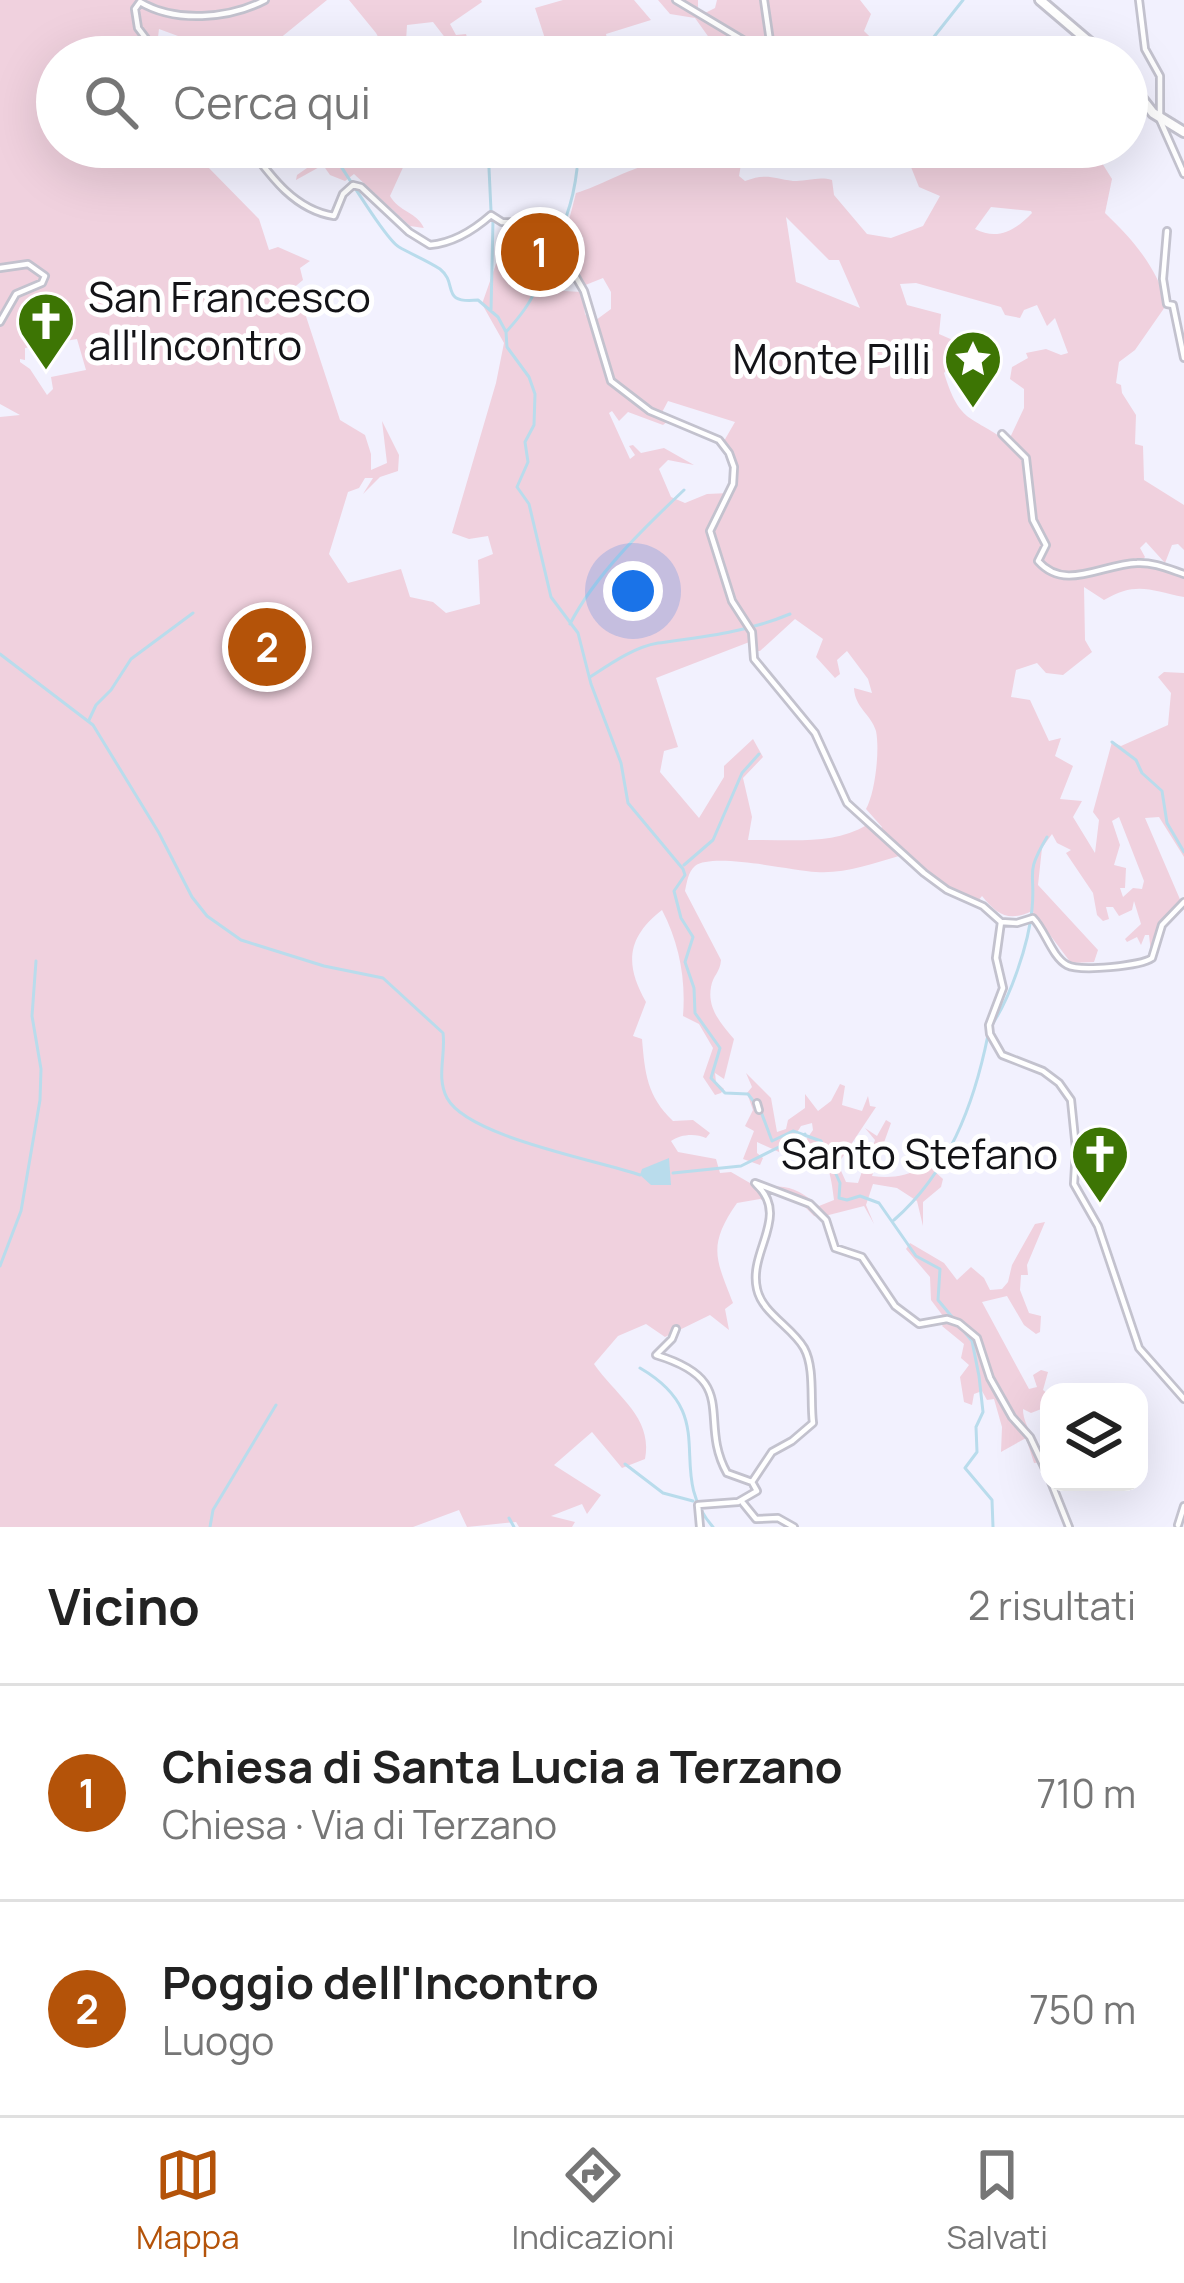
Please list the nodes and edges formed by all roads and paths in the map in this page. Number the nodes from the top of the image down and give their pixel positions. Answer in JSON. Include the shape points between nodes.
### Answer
{"nodes":[{"id":1,"x":265,"y":0,"type":"edge"},
{"id":2,"x":676,"y":0,"type":"edge"},
{"id":3,"x":764,"y":0,"type":"edge"},
{"id":4,"x":1040,"y":0,"type":"edge"},
{"id":5,"x":1139,"y":0,"type":"edge"},
{"id":6,"x":140,"y":2,"type":"edge"},
{"id":7,"x":144,"y":36,"type":"edge"},
{"id":8,"x":732,"y":36,"type":"edge"},
{"id":9,"x":770,"y":36,"type":"edge"},
{"id":10,"x":1082,"y":36,"type":"edge"},
{"id":11,"x":1143,"y":36,"type":"edge"},
{"id":12,"x":1148,"y":55,"type":"edge"},
{"id":13,"x":1148,"y":105,"type":"edge"},
{"id":14,"x":1160,"y":120,"type":"junction"},
{"id":15,"x":1184,"y":133,"type":"edge"},
{"id":16,"x":264,"y":168,"type":"edge"},
{"id":17,"x":1184,"y":174,"type":"edge"},
{"id":18,"x":1167,"y":231,"type":"dead end"},
{"id":19,"x":0,"y":268,"type":"edge"},
{"id":20,"x":0,"y":322,"type":"edge"},
{"id":21,"x":1182,"y":341,"type":"edge"},
{"id":22,"x":1184,"y":358,"type":"edge"},
{"id":23,"x":1002,"y":434,"type":"dead end"},
{"id":24,"x":1184,"y":574,"type":"edge"},
{"id":25,"x":1184,"y":902,"type":"edge"},
{"id":26,"x":1001,"y":922,"type":"junction"},
{"id":27,"x":676,"y":1329,"type":"dead end"},
{"id":28,"x":1184,"y":1399,"type":"edge"},
{"id":29,"x":1040,"y":1458,"type":"edge"},
{"id":30,"x":752,"y":1482,"type":"junction"},
{"id":31,"x":1054,"y":1491,"type":"edge"},
{"id":32,"x":742,"y":1501,"type":"junction"},
{"id":33,"x":1184,"y":1506,"type":"edge"},
{"id":34,"x":1178,"y":1526,"type":"edge"},
{"id":35,"x":700,"y":1527,"type":"edge"},
{"id":36,"x":794,"y":1527,"type":"edge"},
{"id":37,"x":1069,"y":1527,"type":"edge"}],
"edges":[{"from":1,"to":6,"type":"street","via":[[184,16]]},
{"from":2,"to":8,"type":"street"},
{"from":3,"to":9,"type":"street"},
{"from":4,"to":10,"type":"main road"},
{"from":5,"to":11,"type":"street"},
{"from":6,"to":7,"type":"street","via":[[137,26]]},
{"from":12,"to":14,"type":"street","via":[[1160,76]]},
{"from":13,"to":14,"type":"main road"},
{"from":14,"to":15,"type":"main road"},
{"from":14,"to":17,"type":"street"},
{"from":16,"to":26,"type":"street","via":[[317,214],[334,216],[352,184],[361,187],[430,245],[491,215],[557,233],[611,381],[729,453],[733,484],[710,532],[762,672],[815,734],[853,810],[924,873]]},
{"from":18,"to":21,"type":"street","via":[[1163,280]]},
{"from":19,"to":20,"type":"street","via":[[28,264],[45,276],[16,294]]},
{"from":21,"to":22,"type":"street"},
{"from":23,"to":24,"type":"street","via":[[1026,458],[1034,520],[1046,545],[1038,561],[1053,575],[1075,578],[1144,562]]},
{"from":25,"to":26,"type":"street","via":[[1162,925],[1152,958],[1132,968],[1070,966],[1033,918]]},
{"from":26,"to":28,"type":"street","via":[[996,958],[1004,988],[990,1034],[1002,1055],[1043,1071],[1071,1100],[1074,1184],[1099,1226],[1139,1348]]},
{"from":27,"to":30,"type":"street","via":[[656,1355],[707,1385],[722,1463]]},
{"from":29,"to":30,"type":"street","via":[[990,1378],[981,1346],[959,1323],[919,1324],[895,1306],[862,1257],[835,1248],[811,1204],[755,1183],[771,1210],[757,1288],[806,1350],[813,1423],[772,1452]]},
{"from":30,"to":32,"type":"street","via":[[758,1489]]},
{"from":31,"to":37,"type":"street"},
{"from":32,"to":35,"type":"street","via":[[698,1505]]},
{"from":32,"to":36,"type":"street","via":[[756,1519]]},
{"from":33,"to":34,"type":"street"}]}
